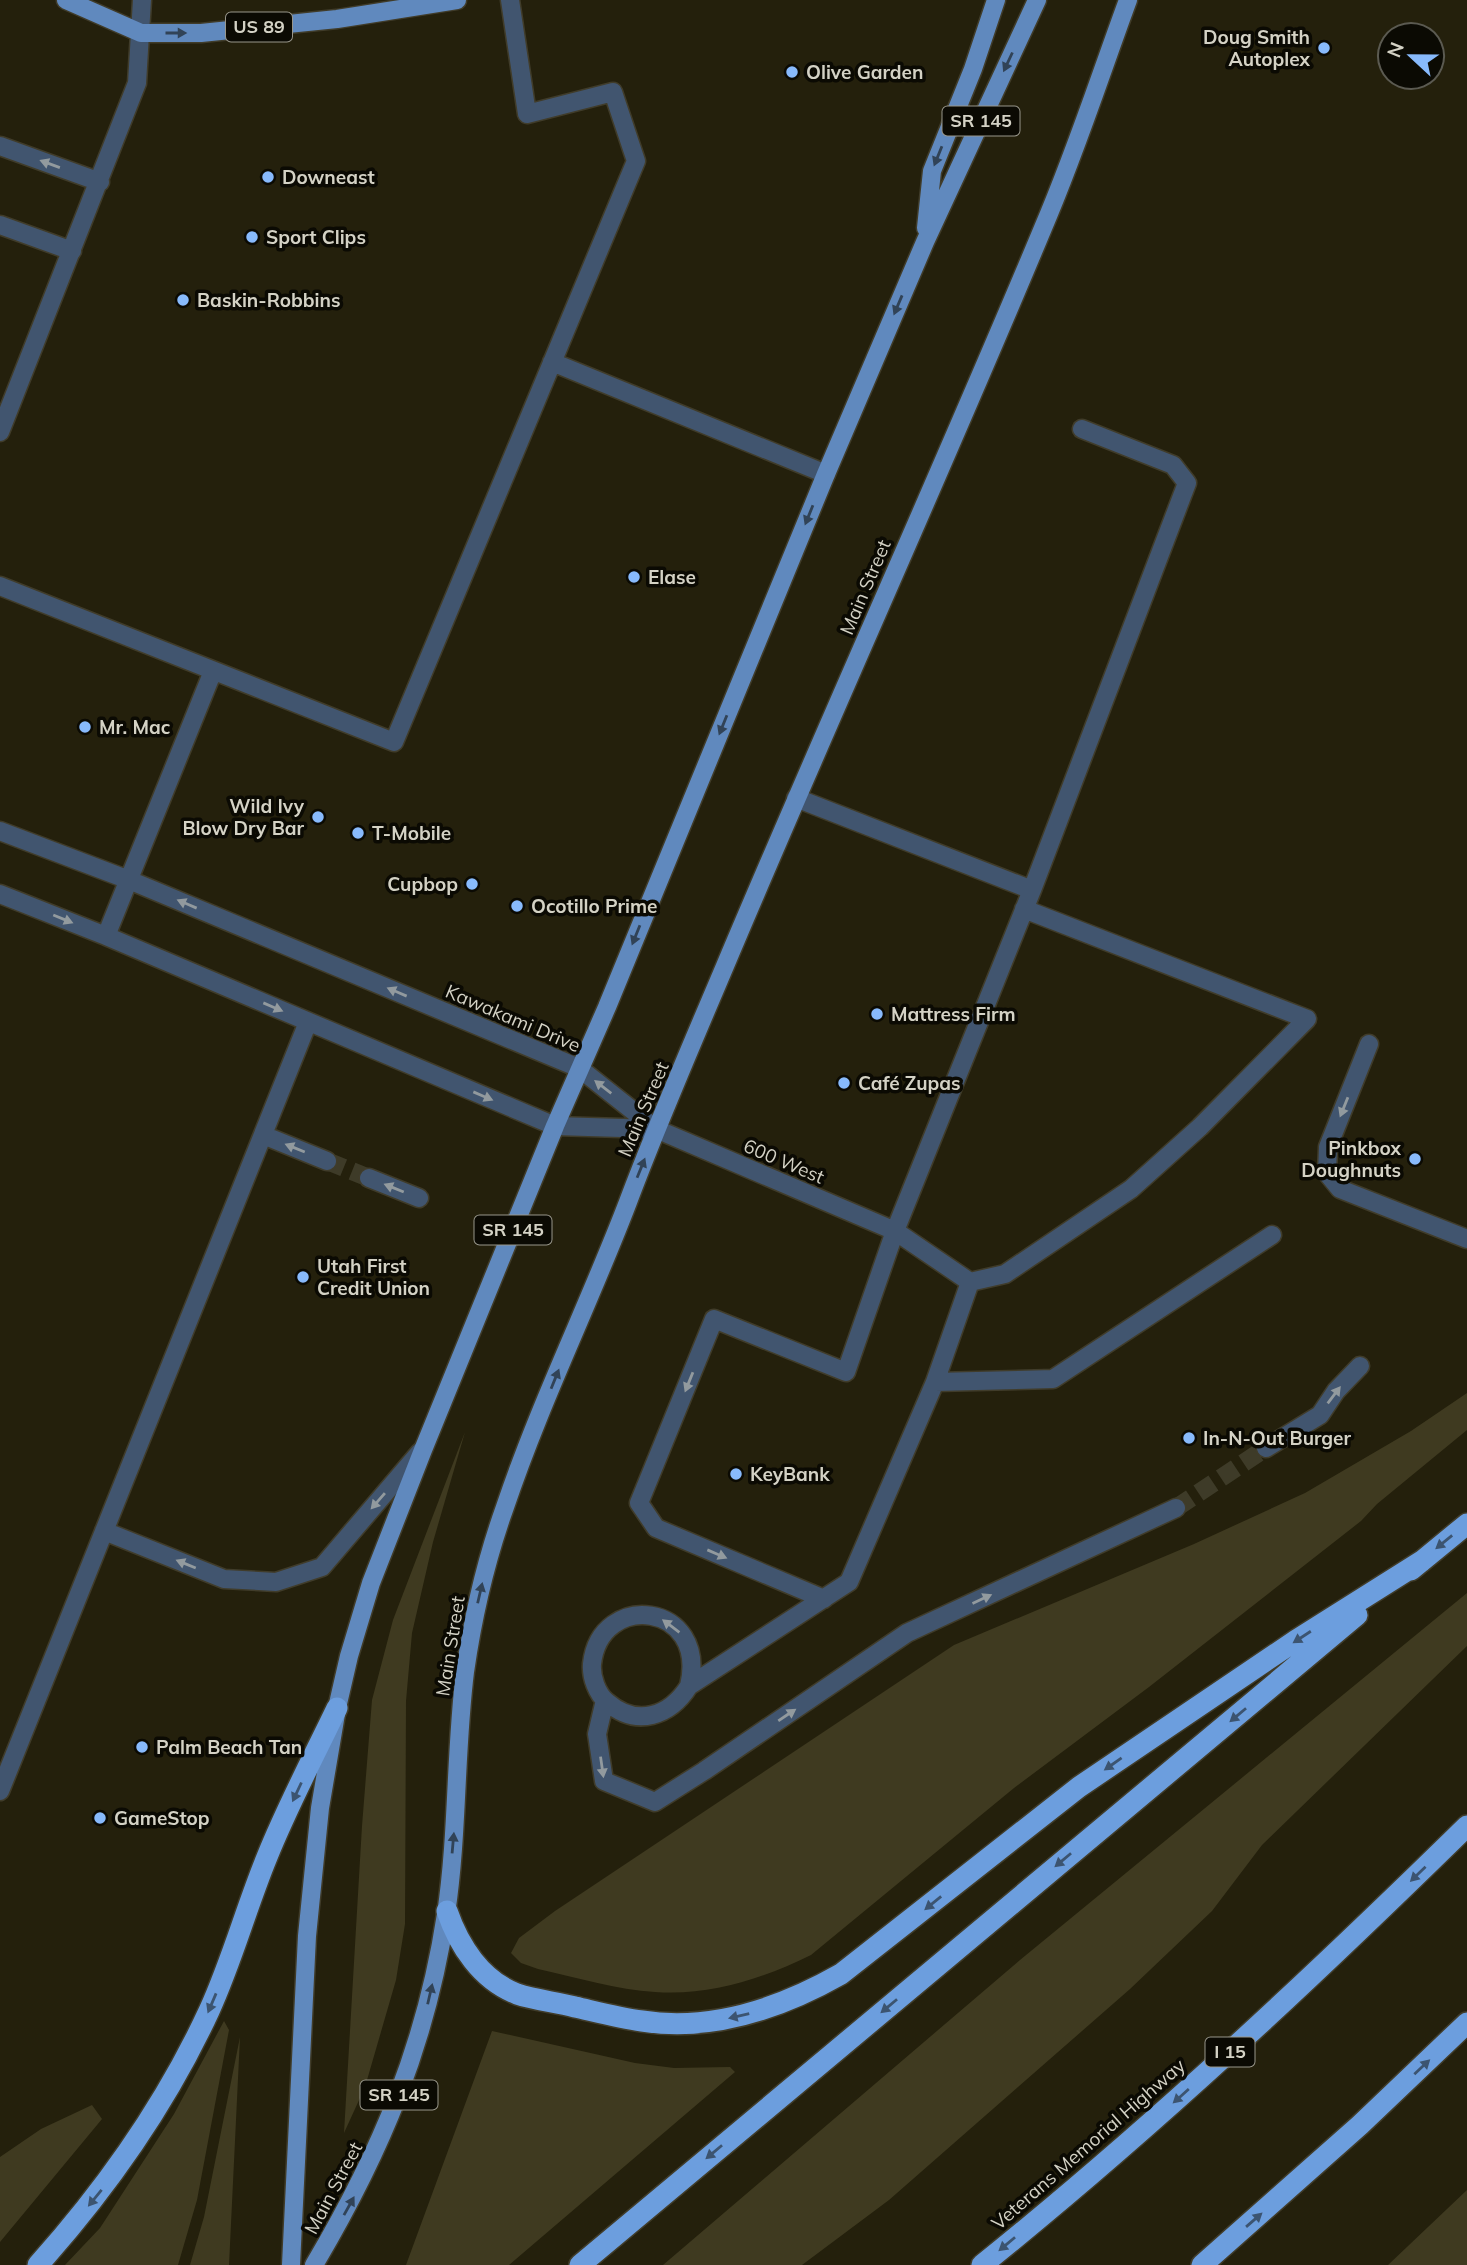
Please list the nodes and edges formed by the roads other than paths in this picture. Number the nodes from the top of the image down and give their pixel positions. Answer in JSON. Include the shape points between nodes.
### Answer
{"nodes":[{"id":1,"x":66,"y":0,"type":"edge"},
{"id":2,"x":142,"y":0,"type":"edge"},
{"id":3,"x":457,"y":0,"type":"edge"},
{"id":4,"x":510,"y":0,"type":"edge"},
{"id":5,"x":996,"y":0,"type":"edge"},
{"id":6,"x":1037,"y":0,"type":"edge"},
{"id":7,"x":1128,"y":0,"type":"edge"},
{"id":8,"x":141,"y":33,"type":"junction"},
{"id":9,"x":0,"y":146,"type":"edge"},
{"id":10,"x":100,"y":182,"type":"junction"},
{"id":11,"x":0,"y":225,"type":"edge"},
{"id":12,"x":925,"y":242,"type":"junction"},
{"id":13,"x":72,"y":251,"type":"junction"},
{"id":14,"x":552,"y":362,"type":"junction"},
{"id":15,"x":1082,"y":429,"type":"dead end"},
{"id":16,"x":0,"y":432,"type":"edge"},
{"id":17,"x":826,"y":474,"type":"junction"},
{"id":18,"x":0,"y":586,"type":"edge"},
{"id":19,"x":213,"y":671,"type":"junction"},
{"id":20,"x":796,"y":798,"type":"junction"},
{"id":21,"x":0,"y":831,"type":"edge"},
{"id":22,"x":129,"y":880,"type":"junction"},
{"id":23,"x":1032,"y":890,"type":"junction"},
{"id":24,"x":0,"y":894,"type":"edge"},
{"id":25,"x":1024,"y":909,"type":"junction"},
{"id":26,"x":106,"y":936,"type":"junction"},
{"id":27,"x":307,"y":1022,"type":"junction"},
{"id":28,"x":1369,"y":1044,"type":"dead end"},
{"id":29,"x":579,"y":1068,"type":"junction"},
{"id":30,"x":555,"y":1126,"type":"junction"},
{"id":31,"x":656,"y":1129,"type":"junction"},
{"id":32,"x":263,"y":1135,"type":"junction"},
{"id":33,"x":327,"y":1161,"type":"tunnel mouth"},
{"id":34,"x":369,"y":1178,"type":"tunnel mouth"},
{"id":35,"x":419,"y":1198,"type":"dead end"},
{"id":36,"x":895,"y":1231,"type":"junction"},
{"id":37,"x":1272,"y":1235,"type":"dead end"},
{"id":38,"x":1467,"y":1239,"type":"edge"},
{"id":39,"x":970,"y":1282,"type":"junction"},
{"id":40,"x":1360,"y":1366,"type":"dead end"},
{"id":41,"x":935,"y":1382,"type":"junction"},
{"id":42,"x":1266,"y":1448,"type":"tunnel mouth"},
{"id":43,"x":423,"y":1450,"type":"junction"},
{"id":44,"x":1176,"y":1508,"type":"tunnel mouth"},
{"id":45,"x":1467,"y":1524,"type":"edge"},
{"id":46,"x":104,"y":1531,"type":"junction"},
{"id":47,"x":1422,"y":1561,"type":"junction"},
{"id":48,"x":824,"y":1599,"type":"junction"},
{"id":49,"x":689,"y":1686,"type":"junction"},
{"id":50,"x":605,"y":1700,"type":"junction"},
{"id":51,"x":337,"y":1708,"type":"junction"},
{"id":52,"x":0,"y":1791,"type":"edge"},
{"id":53,"x":1467,"y":1826,"type":"edge"},
{"id":54,"x":447,"y":1911,"type":"junction"},
{"id":55,"x":1467,"y":2023,"type":"edge"},
{"id":56,"x":38,"y":2265,"type":"edge"},
{"id":57,"x":291,"y":2265,"type":"edge"},
{"id":58,"x":314,"y":2265,"type":"edge"},
{"id":59,"x":580,"y":2265,"type":"edge"},
{"id":60,"x":982,"y":2265,"type":"edge"},
{"id":61,"x":1202,"y":2265,"type":"edge"}],
"edges":[{"from":1,"to":8,"type":"main road","number":"US 89"},
{"from":2,"to":8,"type":"street"},
{"from":8,"to":3,"type":"main road","number":"US 89","one_way":true,"via":[[201,33],[337,19]]},
{"from":4,"to":14,"type":"street","via":[[527,114],[613,92],[636,161]]},
{"from":5,"to":12,"type":"main road","one_way":true,"via":[[932,171]]},
{"from":6,"to":12,"type":"main road","name":"Main Street","number":"SR 145","one_way":true},
{"from":7,"to":20,"type":"main road","name":"Main Street","number":"SR 145","via":[[1046,222]]},
{"from":8,"to":10,"type":"street","via":[[137,83]]},
{"from":10,"to":9,"type":"street","one_way":true},
{"from":10,"to":13,"type":"street"},
{"from":11,"to":13,"type":"street"},
{"from":12,"to":17,"type":"main road","name":"Main Street","number":"SR 145","one_way":true},
{"from":13,"to":16,"type":"street"},
{"from":14,"to":17,"type":"street"},
{"from":14,"to":19,"type":"street","via":[[394,743]]},
{"from":15,"to":23,"type":"street","via":[[1172,465],[1187,483]]},
{"from":17,"to":29,"type":"main road","name":"Main Street","number":"SR 145","one_way":true},
{"from":18,"to":19,"type":"street"},
{"from":19,"to":22,"type":"street"},
{"from":20,"to":23,"type":"street"},
{"from":20,"to":31,"type":"main road","name":"Main Street","number":"SR 145"},
{"from":21,"to":22,"type":"street","name":"Kawakami Drive"},
{"from":22,"to":26,"type":"street"},
{"from":29,"to":22,"type":"street","name":"Kawakami Drive","one_way":true},
{"from":23,"to":25,"type":"street"},
{"from":24,"to":26,"type":"street","one_way":true},
{"from":25,"to":36,"type":"street"},
{"from":25,"to":39,"type":"street","via":[[1307,1019],[1131,1189],[1005,1274]]},
{"from":26,"to":27,"type":"street","one_way":true},
{"from":27,"to":30,"type":"street","one_way":true},
{"from":27,"to":32,"type":"street"},
{"from":28,"to":38,"type":"street","one_way":true,"via":[[1328,1147],[1328,1173],[1340,1189]]},
{"from":29,"to":30,"type":"main road","name":"Main Street","number":"SR 145"},
{"from":31,"to":29,"type":"street","name":"Kawakami Drive","one_way":true},
{"from":30,"to":31,"type":"street"},
{"from":30,"to":43,"type":"main road","name":"Main Street","number":"SR 145"},
{"from":31,"to":36,"type":"street","name":"600 West"},
{"from":54,"to":31,"type":"main road","name":"Main Street","number":"SR 145","one_way":true,"via":[[465,1675],[490,1552],[517,1470]]},
{"from":33,"to":32,"type":"street","one_way":true},
{"from":32,"to":46,"type":"street"},
{"from":35,"to":34,"type":"street","one_way":true},
{"from":36,"to":39,"type":"street","name":"600 West"},
{"from":36,"to":48,"type":"street","one_way":true,"via":[[846,1372],[714,1319],[639,1503],[656,1528]]},
{"from":37,"to":41,"type":"street","via":[[1053,1379]]},
{"from":39,"to":41,"type":"street"},
{"from":42,"to":40,"type":"street","one_way":true,"via":[[1320,1415]]},
{"from":41,"to":48,"type":"street","via":[[849,1582]]},
{"from":43,"to":46,"type":"street","one_way":true,"via":[[322,1567],[276,1582],[224,1579]]},
{"from":43,"to":51,"type":"main road","name":"Main Street","number":"SR 145","via":[[371,1583]]},
{"from":50,"to":44,"type":"street","one_way":true,"via":[[597,1734],[604,1782],[655,1802],[907,1633]]},
{"from":45,"to":47,"type":"highway","one_way":true},
{"from":46,"to":52,"type":"street"},
{"from":47,"to":54,"type":"highway","one_way":true,"via":[[1079,1787],[841,1974],[775,2006],[721,2020],[676,2024],[644,2022],[517,1994],[467,1955]]},
{"from":47,"to":59,"type":"highway","one_way":true},
{"from":48,"to":49,"type":"street"},
{"from":49,"to":50,"type":"street","via":[[666,1711],[650,1716],[618,1711]]},
{"from":49,"to":50,"type":"street","one_way":true,"via":[[692,1652],[684,1636],[657,1616],[640,1615],[610,1626],[599,1639],[591,1671]]},
{"from":51,"to":56,"type":"highway","one_way":true,"via":[[266,1858],[209,2011],[177,2071],[104,2187]]},
{"from":51,"to":57,"type":"main road","name":"Main Street","number":"SR 145","via":[[320,1808],[307,1936]]},
{"from":53,"to":60,"type":"highway","name":"Veterans Memorial Highway","number":"I 15","one_way":true,"via":[[1279,2007]]},
{"from":58,"to":54,"type":"main road","name":"Main Street","number":"SR 145","one_way":true,"via":[[369,2167],[411,2064]]},
{"from":61,"to":55,"type":"highway","one_way":true}]}
